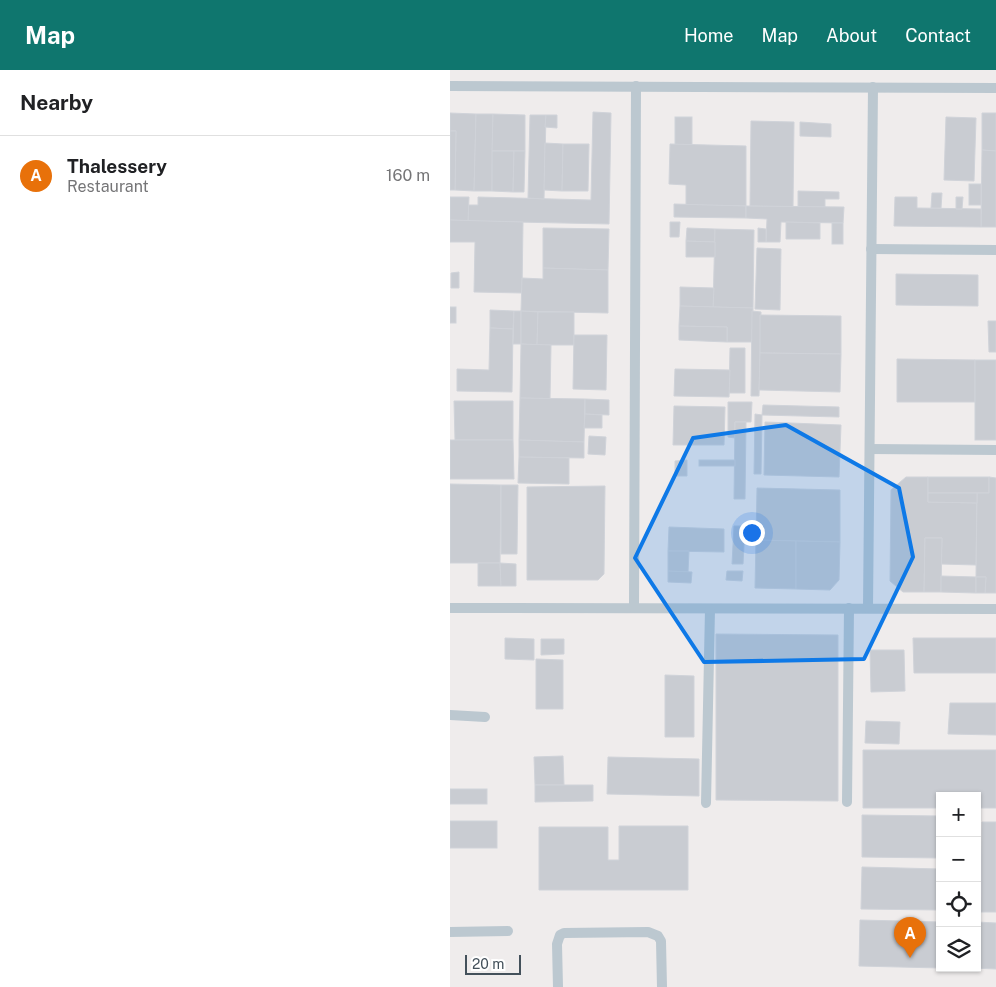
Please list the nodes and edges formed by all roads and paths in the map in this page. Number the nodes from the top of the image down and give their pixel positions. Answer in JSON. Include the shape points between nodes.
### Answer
{"nodes":[{"id":1,"x":450,"y":86,"type":"edge"},
{"id":2,"x":636,"y":86,"type":"junction"},
{"id":3,"x":873,"y":87,"type":"junction"},
{"id":4,"x":996,"y":88,"type":"edge"},
{"id":5,"x":871,"y":250,"type":"junction"},
{"id":6,"x":996,"y":250,"type":"edge"},
{"id":7,"x":870,"y":450,"type":"junction"},
{"id":8,"x":996,"y":450,"type":"edge"},
{"id":9,"x":450,"y":608,"type":"edge"},
{"id":10,"x":634,"y":608,"type":"junction"},
{"id":11,"x":849,"y":608,"type":"junction"},
{"id":12,"x":868,"y":608,"type":"junction"},
{"id":13,"x":710,"y":609,"type":"junction"},
{"id":14,"x":996,"y":609,"type":"edge"},
{"id":15,"x":450,"y":715,"type":"edge"},
{"id":16,"x":485,"y":717,"type":"dead end"},
{"id":17,"x":848,"y":802,"type":"dead end"},
{"id":18,"x":706,"y":803,"type":"dead end"},
{"id":19,"x":508,"y":931,"type":"dead end"},
{"id":20,"x":450,"y":932,"type":"edge"},
{"id":21,"x":558,"y":987,"type":"edge"},
{"id":22,"x":662,"y":987,"type":"edge"}],
"edges":[{"from":1,"to":2,"type":"lane"},
{"from":2,"to":3,"type":"lane"},
{"from":2,"to":10,"type":"lane"},
{"from":3,"to":4,"type":"lane"},
{"from":3,"to":5,"type":"lane"},
{"from":5,"to":6,"type":"lane"},
{"from":5,"to":7,"type":"lane"},
{"from":7,"to":8,"type":"lane"},
{"from":7,"to":12,"type":"lane"},
{"from":9,"to":10,"type":"lane"},
{"from":10,"to":13,"type":"lane"},
{"from":11,"to":12,"type":"lane"},
{"from":11,"to":13,"type":"lane"},
{"from":11,"to":17,"type":"lane"},
{"from":12,"to":14,"type":"lane"},
{"from":13,"to":18,"type":"lane"},
{"from":15,"to":16,"type":"lane"},
{"from":19,"to":20,"type":"lane"},
{"from":21,"to":22,"type":"lane","via":[[557,944],[560,935],[648,932],[661,941]]}]}
